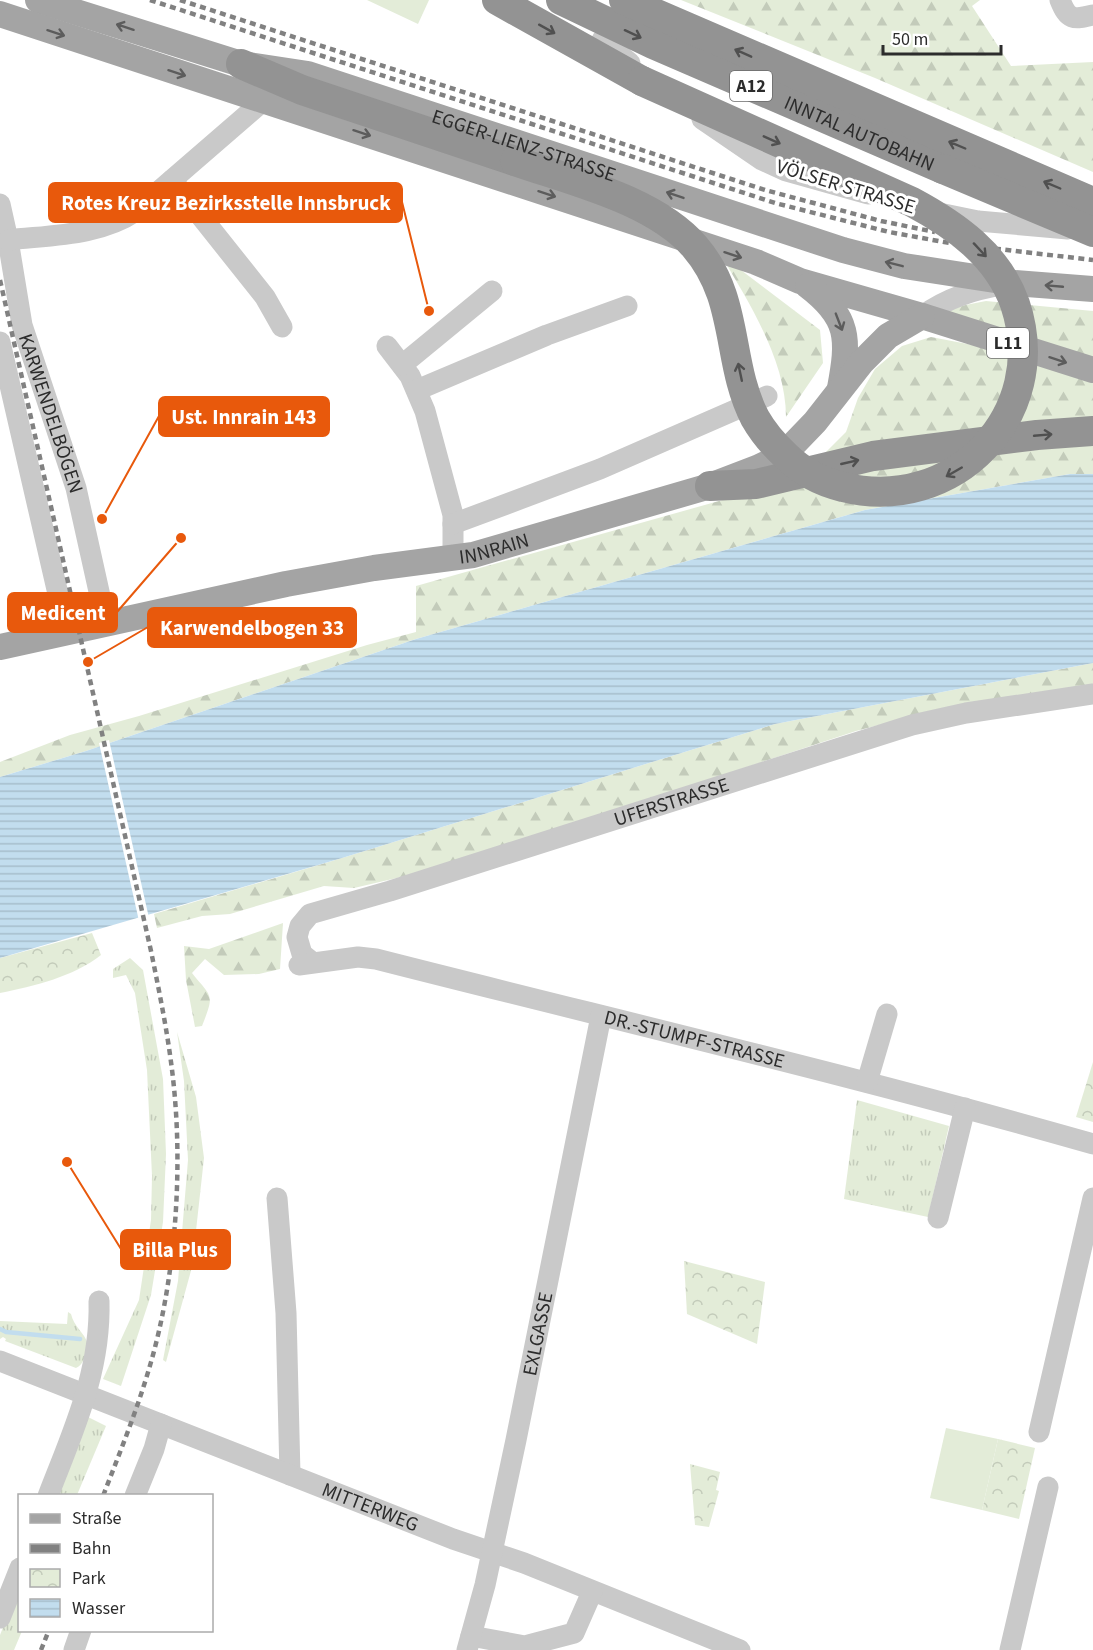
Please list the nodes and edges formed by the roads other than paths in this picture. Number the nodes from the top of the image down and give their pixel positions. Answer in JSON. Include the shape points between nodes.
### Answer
{"nodes":[{"id":1,"x":38,"y":0,"type":"edge"},
{"id":2,"x":497,"y":0,"type":"edge"},
{"id":3,"x":561,"y":0,"type":"edge"},
{"id":4,"x":624,"y":0,"type":"edge"},
{"id":5,"x":1060,"y":0,"type":"edge"},
{"id":6,"x":0,"y":14,"type":"edge"},
{"id":7,"x":1093,"y":15,"type":"edge"},
{"id":8,"x":603,"y":40,"type":"dead end"},
{"id":9,"x":241,"y":64,"type":"junction"},
{"id":10,"x":263,"y":101,"type":"junction"},
{"id":11,"x":172,"y":180,"type":"junction"},
{"id":12,"x":1093,"y":202,"type":"edge"},
{"id":13,"x":3,"y":221,"type":"edge"},
{"id":14,"x":1093,"y":232,"type":"edge"},
{"id":15,"x":800,"y":281,"type":"junction"},
{"id":16,"x":1014,"y":283,"type":"junction"},
{"id":17,"x":1093,"y":289,"type":"edge"},
{"id":18,"x":492,"y":291,"type":"dead end"},
{"id":19,"x":627,"y":306,"type":"dead end"},
{"id":20,"x":922,"y":316,"type":"junction"},
{"id":21,"x":22,"y":326,"type":"junction"},
{"id":22,"x":282,"y":327,"type":"dead end"},
{"id":23,"x":0,"y":332,"type":"edge"},
{"id":24,"x":0,"y":342,"type":"edge"},
{"id":25,"x":387,"y":346,"type":"dead end"},
{"id":26,"x":402,"y":365,"type":"junction"},
{"id":27,"x":1093,"y":370,"type":"edge"},
{"id":28,"x":417,"y":390,"type":"junction"},
{"id":29,"x":839,"y":390,"type":"junction"},
{"id":30,"x":767,"y":396,"type":"dead end"},
{"id":31,"x":8,"y":410,"type":"edge"},
{"id":32,"x":1093,"y":431,"type":"edge"},
{"id":33,"x":710,"y":486,"type":"junction"},
{"id":34,"x":453,"y":524,"type":"junction"},
{"id":35,"x":453,"y":558,"type":"junction"},
{"id":36,"x":106,"y":623,"type":"junction"},
{"id":37,"x":67,"y":633,"type":"junction"},
{"id":38,"x":0,"y":647,"type":"edge"},
{"id":39,"x":1093,"y":694,"type":"edge"},
{"id":40,"x":304,"y":964,"type":"joint"},
{"id":41,"x":886,"y":1014,"type":"dead end"},
{"id":42,"x":601,"y":1016,"type":"junction"},
{"id":43,"x":867,"y":1083,"type":"junction"},
{"id":44,"x":965,"y":1108,"type":"junction"},
{"id":45,"x":1093,"y":1144,"type":"edge"},
{"id":46,"x":277,"y":1197,"type":"dead end"},
{"id":47,"x":1093,"y":1198,"type":"edge"},
{"id":48,"x":938,"y":1218,"type":"dead end"},
{"id":49,"x":99,"y":1301,"type":"dead end"},
{"id":50,"x":0,"y":1361,"type":"edge"},
{"id":51,"x":87,"y":1394,"type":"junction"},
{"id":52,"x":161,"y":1424,"type":"junction"},
{"id":53,"x":1039,"y":1432,"type":"dead end"},
{"id":54,"x":290,"y":1475,"type":"junction"},
{"id":55,"x":1048,"y":1487,"type":"dead end"},
{"id":56,"x":49,"y":1494,"type":"edge"},
{"id":57,"x":136,"y":1494,"type":"edge"},
{"id":58,"x":491,"y":1552,"type":"junction"},
{"id":59,"x":18,"y":1573,"type":"edge"},
{"id":60,"x":592,"y":1592,"type":"junction"},
{"id":61,"x":0,"y":1618,"type":"edge"},
{"id":62,"x":80,"y":1632,"type":"edge"},
{"id":63,"x":469,"y":1643,"type":"edge"},
{"id":64,"x":74,"y":1650,"type":"edge"},
{"id":65,"x":740,"y":1650,"type":"edge"},
{"id":66,"x":1010,"y":1650,"type":"edge"}],
"edges":[{"from":9,"to":1,"type":"main road","name":"EGGER-LIENZ-STRASSE","one_way":true},
{"from":2,"to":9,"type":"highway","one_way":true,"bridge":true,"via":[[642,81],[912,202],[971,241],[1009,290],[1022,341],[1023,361],[1010,412],[990,442],[947,476],[895,492],[858,491],[806,472],[775,445],[754,416],[718,282],[696,247],[668,222],[637,204],[302,90]]},
{"from":3,"to":14,"type":"highway","name":"INNTAL AUTOBAHN","number":"A12","one_way":true,"bridge":true,"via":[[653,44]]},
{"from":12,"to":4,"type":"highway","name":"INNTAL AUTOBAHN","number":"A12","one_way":true},
{"from":5,"to":7,"type":"street","via":[[1071,17]]},
{"from":6,"to":10,"type":"main road","name":"EGGER-LIENZ-STRASSE","one_way":true},
{"from":8,"to":14,"type":"street","name":"VÖLSER STRASSE","via":[[668,96],[762,160],[786,171],[978,222]]},
{"from":16,"to":9,"type":"main road","name":"EGGER-LIENZ-STRASSE","one_way":true,"via":[[904,266],[843,250],[308,74]]},
{"from":10,"to":11,"type":"street"},
{"from":10,"to":15,"type":"main road","name":"EGGER-LIENZ-STRASSE","one_way":true,"via":[[756,262]]},
{"from":11,"to":13,"type":"street","via":[[136,211],[112,225],[87,231]]},
{"from":11,"to":22,"type":"street","via":[[265,297]]},
{"from":13,"to":21,"type":"street","name":"KARWENDELBÖGEN"},
{"from":15,"to":20,"type":"main road","name":"EGGER-LIENZ-STRASSE"},
{"from":15,"to":29,"type":"main road","one_way":true,"via":[[833,308],[842,326],[846,344]]},
{"from":17,"to":16,"type":"main road","name":"EGGER-LIENZ-STRASSE","one_way":true},
{"from":16,"to":20,"type":"street","via":[[974,290]]},
{"from":18,"to":26,"type":"street"},
{"from":19,"to":28,"type":"street"},
{"from":20,"to":27,"type":"main road","number":"L11","one_way":true},
{"from":20,"to":29,"type":"main road","name":"INNRAIN","via":[[888,336]]},
{"from":21,"to":23,"type":"street"},
{"from":21,"to":36,"type":"street","name":"KARWENDELBÖGEN","via":[[76,488]]},
{"from":24,"to":31,"type":"street","name":"KARWENDELBÖGEN"},
{"from":25,"to":26,"type":"street"},
{"from":26,"to":28,"type":"street"},
{"from":28,"to":34,"type":"street","via":[[441,465]]},
{"from":29,"to":33,"type":"main road","name":"INNRAIN","via":[[800,439],[774,460]]},
{"from":30,"to":34,"type":"street","via":[[575,479],[565,498],[545,506],[525,499]]},
{"from":31,"to":37,"type":"street","name":"KARWENDELBÖGEN"},
{"from":33,"to":32,"type":"highway","one_way":true,"via":[[756,484],[873,456]]},
{"from":33,"to":35,"type":"main road","name":"INNRAIN"},
{"from":34,"to":35,"type":"street"},
{"from":35,"to":36,"type":"main road","name":"INNRAIN","via":[[286,584]]},
{"from":36,"to":37,"type":"main road","name":"INNRAIN"},
{"from":37,"to":38,"type":"main road","name":"INNRAIN"},
{"from":39,"to":40,"type":"street","name":"UFERSTRASSE","via":[[912,725],[310,914],[300,926],[297,938]]},
{"from":40,"to":42,"type":"street","name":"DR.-STUMPF-STRASSE","via":[[376,958]]},
{"from":41,"to":43,"type":"street"},
{"from":42,"to":43,"type":"street","name":"DR.-STUMPF-STRASSE"},
{"from":42,"to":58,"type":"street","name":"EXLGASSE"},
{"from":43,"to":44,"type":"street","name":"DR.-STUMPF-STRASSE"},
{"from":44,"to":45,"type":"street","name":"DR.-STUMPF-STRASSE"},
{"from":44,"to":48,"type":"street"},
{"from":46,"to":54,"type":"street","via":[[286,1314]]},
{"from":47,"to":53,"type":"street"},
{"from":49,"to":51,"type":"street","via":[[100,1328]]},
{"from":50,"to":51,"type":"street","name":"MITTERWEG"},
{"from":51,"to":52,"type":"street","name":"MITTERWEG"},
{"from":51,"to":56,"type":"street"},
{"from":52,"to":54,"type":"street","name":"MITTERWEG"},
{"from":52,"to":57,"type":"street"},
{"from":54,"to":58,"type":"street","name":"MITTERWEG"},
{"from":55,"to":66,"type":"street"},
{"from":58,"to":60,"type":"street","name":"MITTERWEG"},
{"from":58,"to":63,"type":"street","name":"EXLGASSE"},
{"from":59,"to":61,"type":"street"},
{"from":60,"to":63,"type":"street","via":[[574,1633],[525,1646]]},
{"from":60,"to":65,"type":"street","name":"MITTERWEG"},
{"from":62,"to":64,"type":"street"}]}
